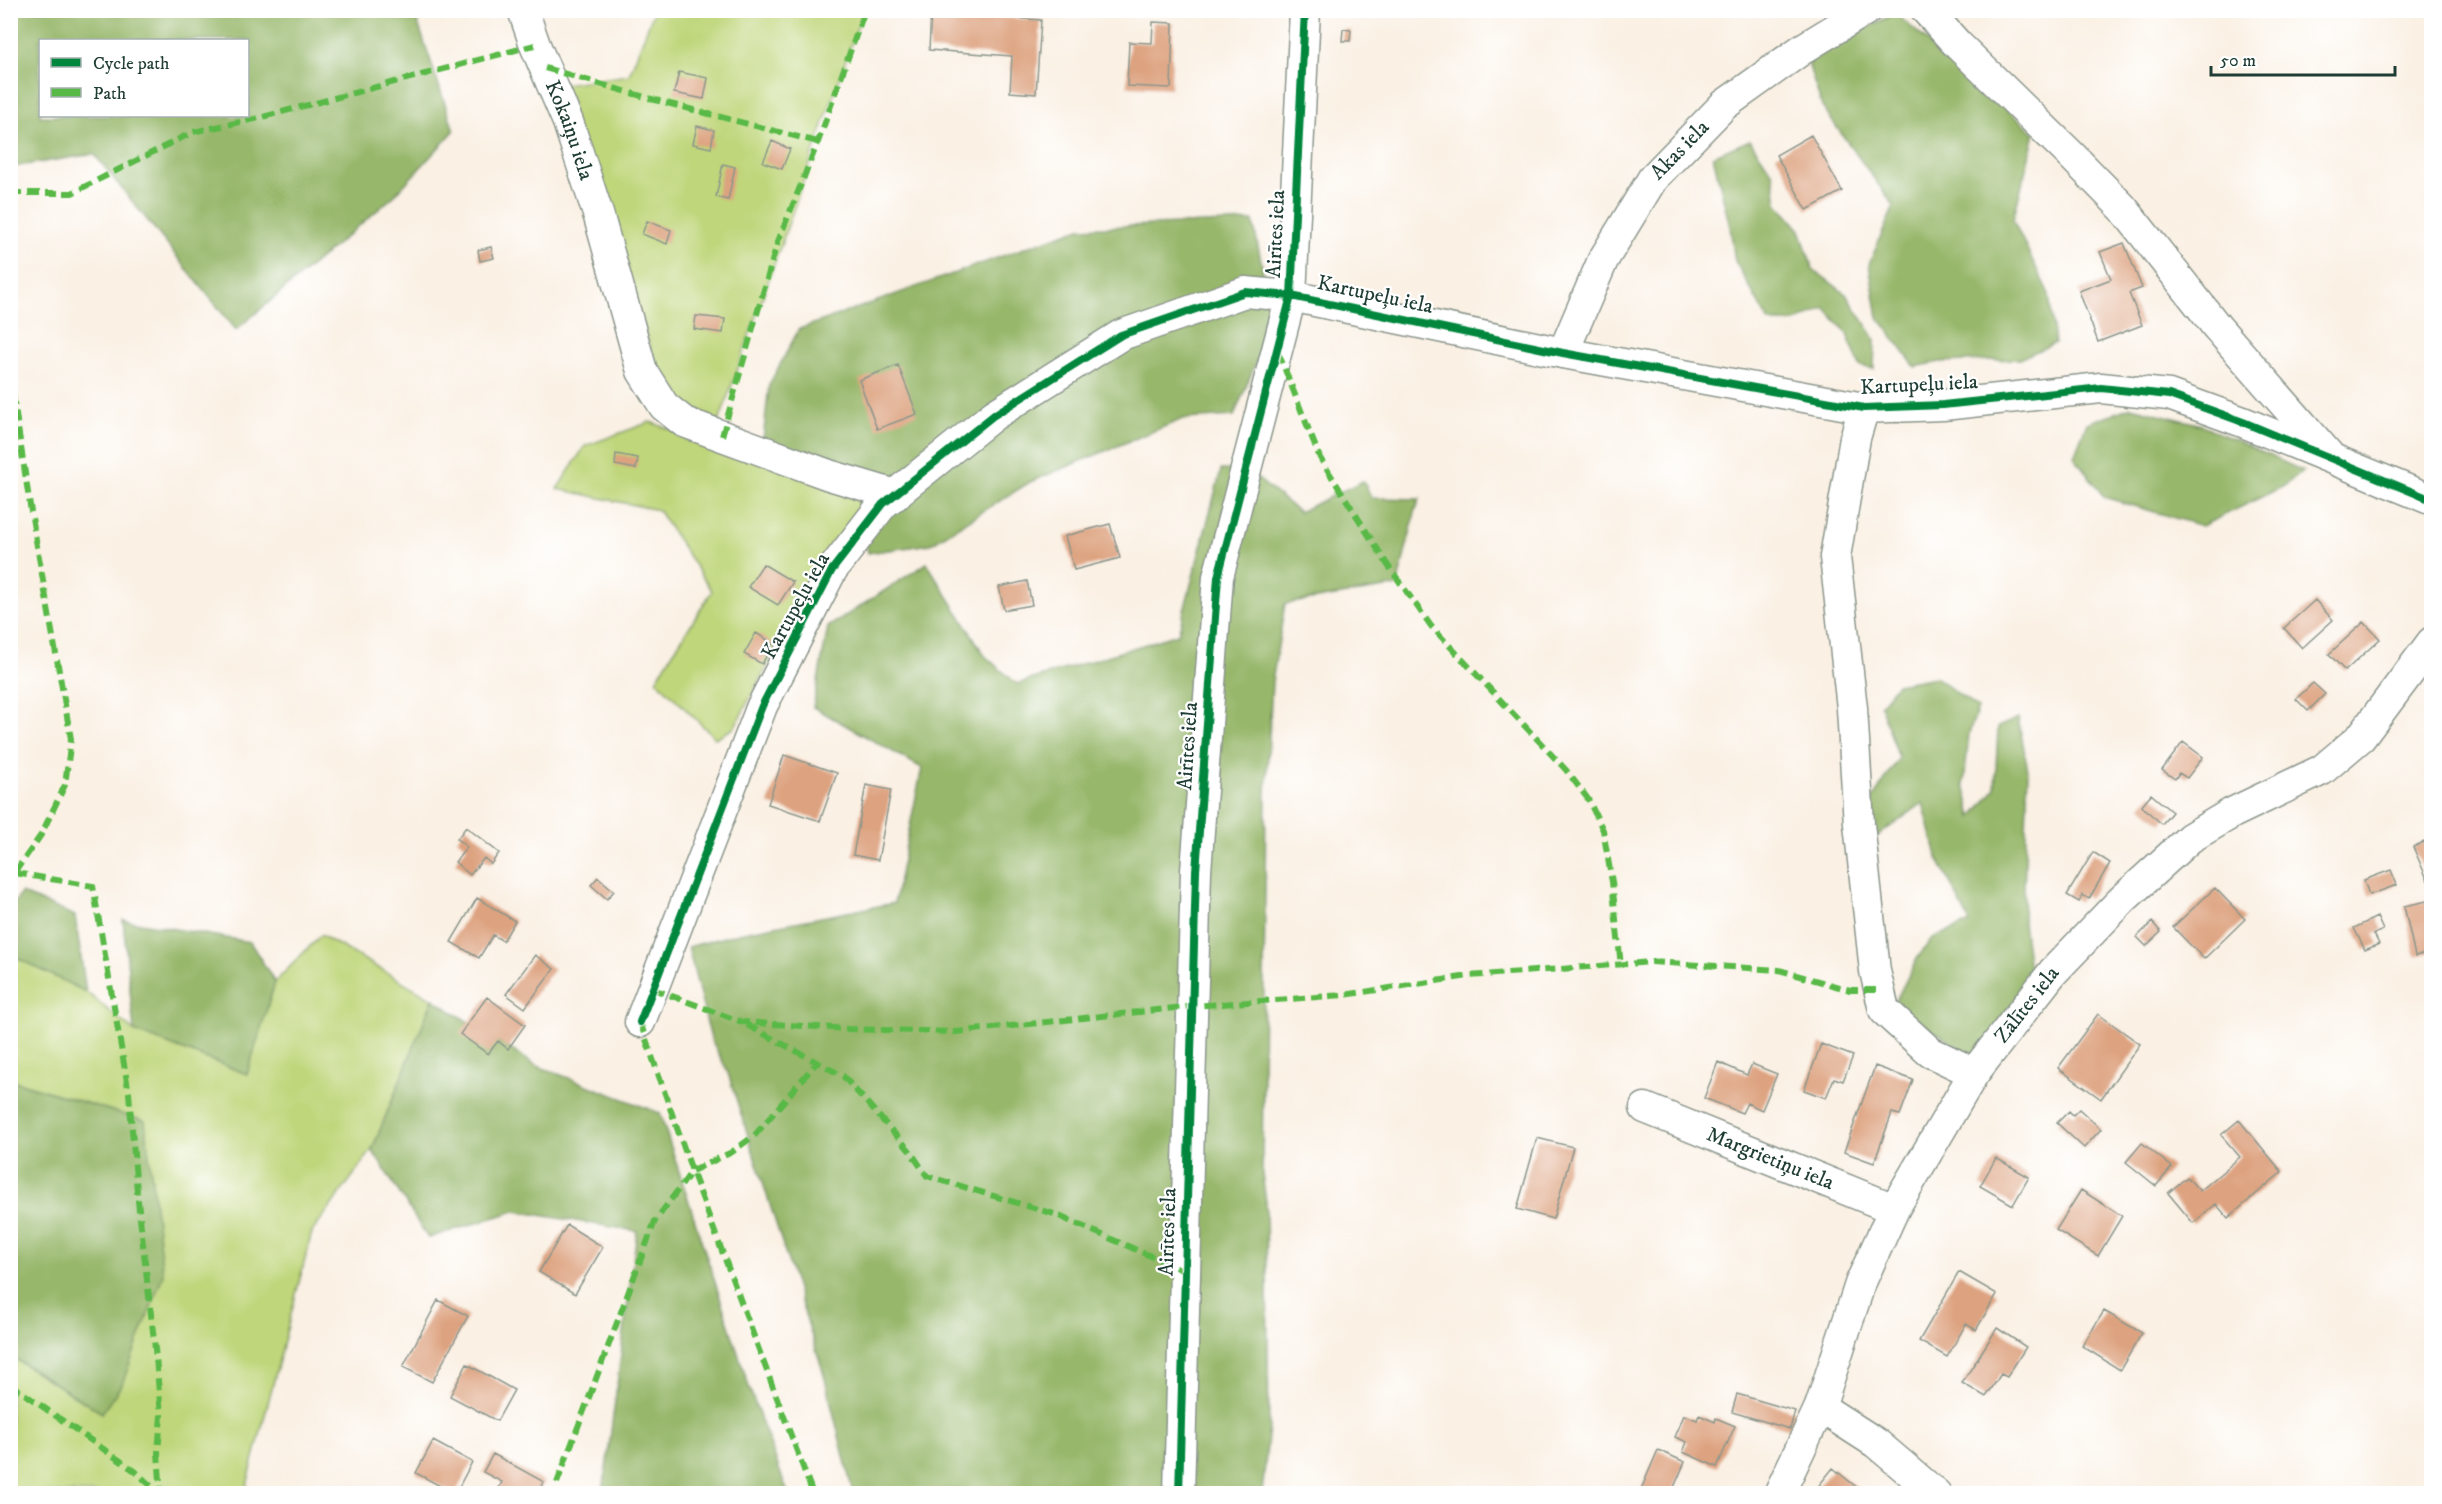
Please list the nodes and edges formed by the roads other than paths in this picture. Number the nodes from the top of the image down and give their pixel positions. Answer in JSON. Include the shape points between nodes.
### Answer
{"nodes":[{"id":1,"x":523,"y":10,"type":"edge"},
{"id":2,"x":1305,"y":10,"type":"edge"},
{"id":3,"x":1866,"y":10,"type":"edge"},
{"id":4,"x":1926,"y":10,"type":"edge"},
{"id":5,"x":1291,"y":296,"type":"junction"},
{"id":6,"x":1563,"y":353,"type":"junction"},
{"id":7,"x":1864,"y":408,"type":"junction"},
{"id":8,"x":2332,"y":458,"type":"junction"},
{"id":9,"x":896,"y":495,"type":"junction"},
{"id":10,"x":2432,"y":500,"type":"edge"},
{"id":11,"x":2432,"y":642,"type":"edge"},
{"id":12,"x":640,"y":1022,"type":"dead end"},
{"id":13,"x":1974,"y":1072,"type":"junction"},
{"id":14,"x":1645,"y":1108,"type":"dead end"},
{"id":15,"x":1894,"y":1209,"type":"junction"},
{"id":16,"x":1820,"y":1407,"type":"junction"},
{"id":17,"x":1179,"y":1494,"type":"edge"},
{"id":18,"x":1779,"y":1494,"type":"edge"},
{"id":19,"x":1936,"y":1494,"type":"edge"}],
"edges":[{"from":1,"to":9,"type":"street","name":"Kokaiņu iela","via":[[568,122],[642,371],[664,406],[684,422]]},
{"from":2,"to":5,"type":"street","name":"Airītes iela"},
{"from":3,"to":6,"type":"street","name":"Akas iela","via":[[1724,105],[1653,178],[1603,260]]},
{"from":4,"to":8,"type":"street","via":[[2122,208],[2217,327]]},
{"from":5,"to":6,"type":"street","name":"Kartupeļu iela"},
{"from":5,"to":9,"type":"street","name":"Kartupeļu iela","via":[[1245,292],[1121,335],[994,415]]},
{"from":5,"to":17,"type":"street","name":"Airītes iela","via":[[1218,577],[1196,871]]},
{"from":6,"to":7,"type":"street","name":"Kartupeļu iela"},
{"from":7,"to":8,"type":"street","name":"Kartupeļu iela","via":[[1943,405],[2101,388],[2169,395]]},
{"from":7,"to":13,"type":"street","via":[[1855,438],[1835,557],[1875,971],[1884,1010],[1930,1053]]},
{"from":8,"to":10,"type":"street","name":"Kartupeļu iela"},
{"from":9,"to":12,"type":"street","name":"Kartupeļu iela","via":[[883,504],[832,570],[762,706]]},
{"from":11,"to":13,"type":"street","name":"Zālītes iela","via":[[2361,737],[2322,770],[2190,838],[2122,900],[2053,972]]},
{"from":13,"to":15,"type":"street","name":"Zālītes iela"},
{"from":14,"to":15,"type":"street","name":"Margrietiņu iela"},
{"from":15,"to":16,"type":"street","name":"Zālītes iela","via":[[1860,1284]]},
{"from":16,"to":18,"type":"street","name":"Zālītes iela"},
{"from":16,"to":19,"type":"street","via":[[1876,1443]]}]}
